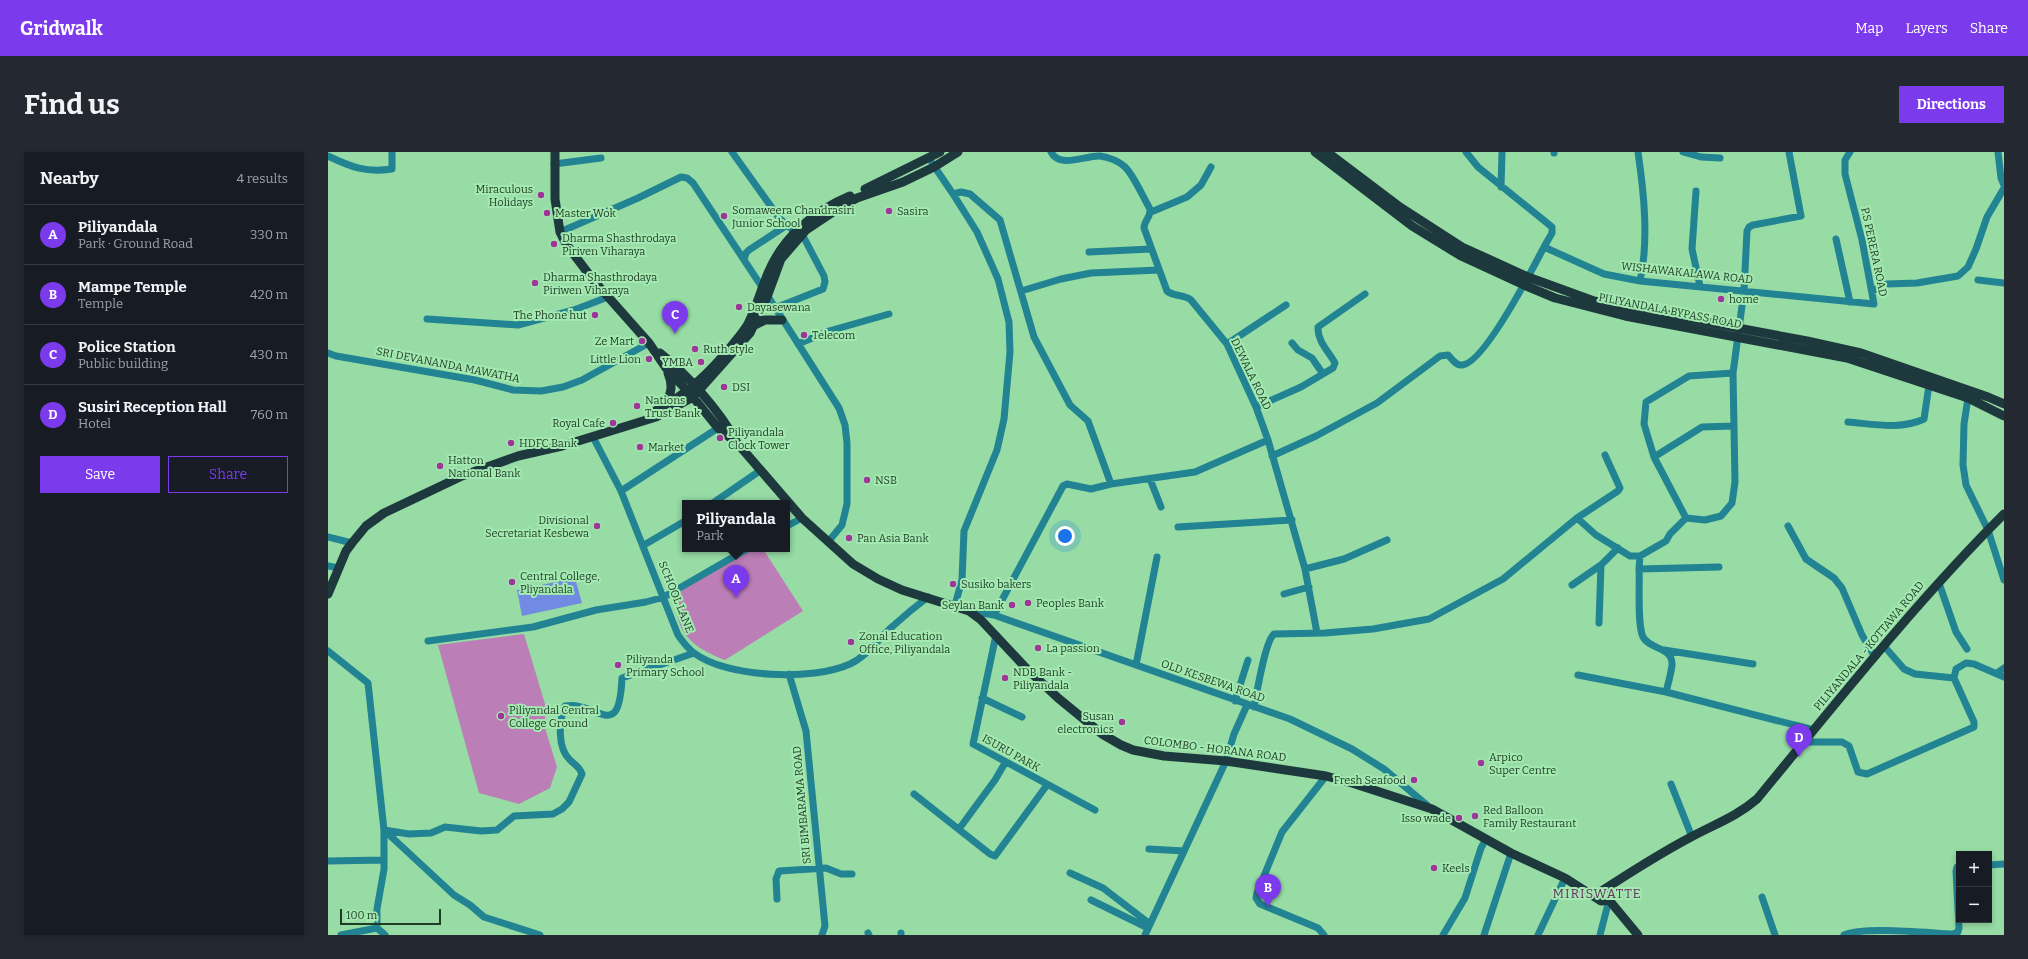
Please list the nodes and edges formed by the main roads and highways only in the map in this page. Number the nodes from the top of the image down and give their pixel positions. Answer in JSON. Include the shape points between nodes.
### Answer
{"nodes":[{"id":1,"x":555,"y":152,"type":"edge"},
{"id":2,"x":940,"y":152,"type":"edge"},
{"id":3,"x":958,"y":152,"type":"edge"},
{"id":4,"x":1315,"y":152,"type":"edge"},
{"id":5,"x":1328,"y":152,"type":"edge"},
{"id":6,"x":798,"y":233,"type":"junction"},
{"id":7,"x":1526,"y":281,"type":"junction"},
{"id":8,"x":782,"y":320,"type":"road end"},
{"id":9,"x":753,"y":326,"type":"junction"},
{"id":10,"x":1737,"y":332,"type":"junction"},
{"id":11,"x":650,"y":345,"type":"junction"},
{"id":12,"x":666,"y":368,"type":"junction"},
{"id":13,"x":694,"y":392,"type":"junction"},
{"id":14,"x":2004,"y":404,"type":"edge"},
{"id":15,"x":662,"y":408,"type":"junction"},
{"id":16,"x":2004,"y":416,"type":"edge"},
{"id":17,"x":612,"y":431,"type":"junction"},
{"id":18,"x":738,"y":444,"type":"junction"},
{"id":19,"x":787,"y":500,"type":"edge"},
{"id":20,"x":790,"y":504,"type":"edge"},
{"id":21,"x":2004,"y":514,"type":"edge"},
{"id":22,"x":328,"y":594,"type":"edge"},
{"id":23,"x":1594,"y":896,"type":"junction"},
{"id":24,"x":1638,"y":935,"type":"edge"}],
"edges":[{"from":1,"to":11,"type":"main road","via":[[555,199],[560,232],[566,244],[608,297]]},
{"from":2,"to":6,"type":"main road","via":[[835,202],[800,226]]},
{"from":3,"to":6,"type":"main road","via":[[904,182],[857,198]]},
{"from":4,"to":7,"type":"main road","name":"PILIYANDALA BYPASS ROAD","via":[[1412,226],[1461,256]]},
{"from":5,"to":7,"type":"main road","name":"PILIYANDALA BYPASS ROAD","via":[[1400,208],[1462,247]]},
{"from":6,"to":9,"type":"main road","via":[[781,258]]},
{"from":6,"to":13,"type":"main road","via":[[780,250],[746,326]]},
{"from":7,"to":10,"type":"main road","name":"PILIYANDALA BYPASS ROAD","via":[[1594,301]]},
{"from":8,"to":9,"type":"main road","via":[[765,320]]},
{"from":9,"to":13,"type":"main road","via":[[750,333]]},
{"from":10,"to":14,"type":"main road","name":"PILIYANDALA BYPASS ROAD","via":[[1807,341],[1861,354]]},
{"from":10,"to":16,"type":"main road","name":"PILIYANDALA BYPASS ROAD","via":[[1847,358],[1968,398]]},
{"from":11,"to":12,"type":"main road"},
{"from":11,"to":13,"type":"main road"},
{"from":12,"to":13,"type":"main road"},
{"from":12,"to":15,"type":"main road","via":[[672,390]]},
{"from":13,"to":15,"type":"main road"},
{"from":13,"to":17,"type":"main road","via":[[656,418]]},
{"from":13,"to":18,"type":"main road","via":[[727,424]]},
{"from":13,"to":18,"type":"main road","via":[[718,428]]},
{"from":15,"to":17,"type":"main road"},
{"from":17,"to":22,"type":"main road","via":[[518,456],[440,485],[374,519],[352,542]]},
{"from":18,"to":19,"type":"main road","name":"COLOMBO - HORANA ROAD"},
{"from":20,"to":23,"type":"main road","name":"COLOMBO - HORANA ROAD","via":[[828,542],[854,564],[878,579],[902,590],[969,611],[1058,698],[1102,734],[1121,745],[1164,756],[1226,761],[1326,776],[1432,809],[1511,853],[1565,878]]},
{"from":21,"to":23,"type":"main road","name":"PILIYANDALA - KOTTAWA ROAD","via":[[1875,656],[1757,799],[1742,812],[1633,870]]},
{"from":23,"to":24,"type":"main road","name":"COLOMBO - HORANA ROAD","via":[[1601,901],[1609,900]]}]}
